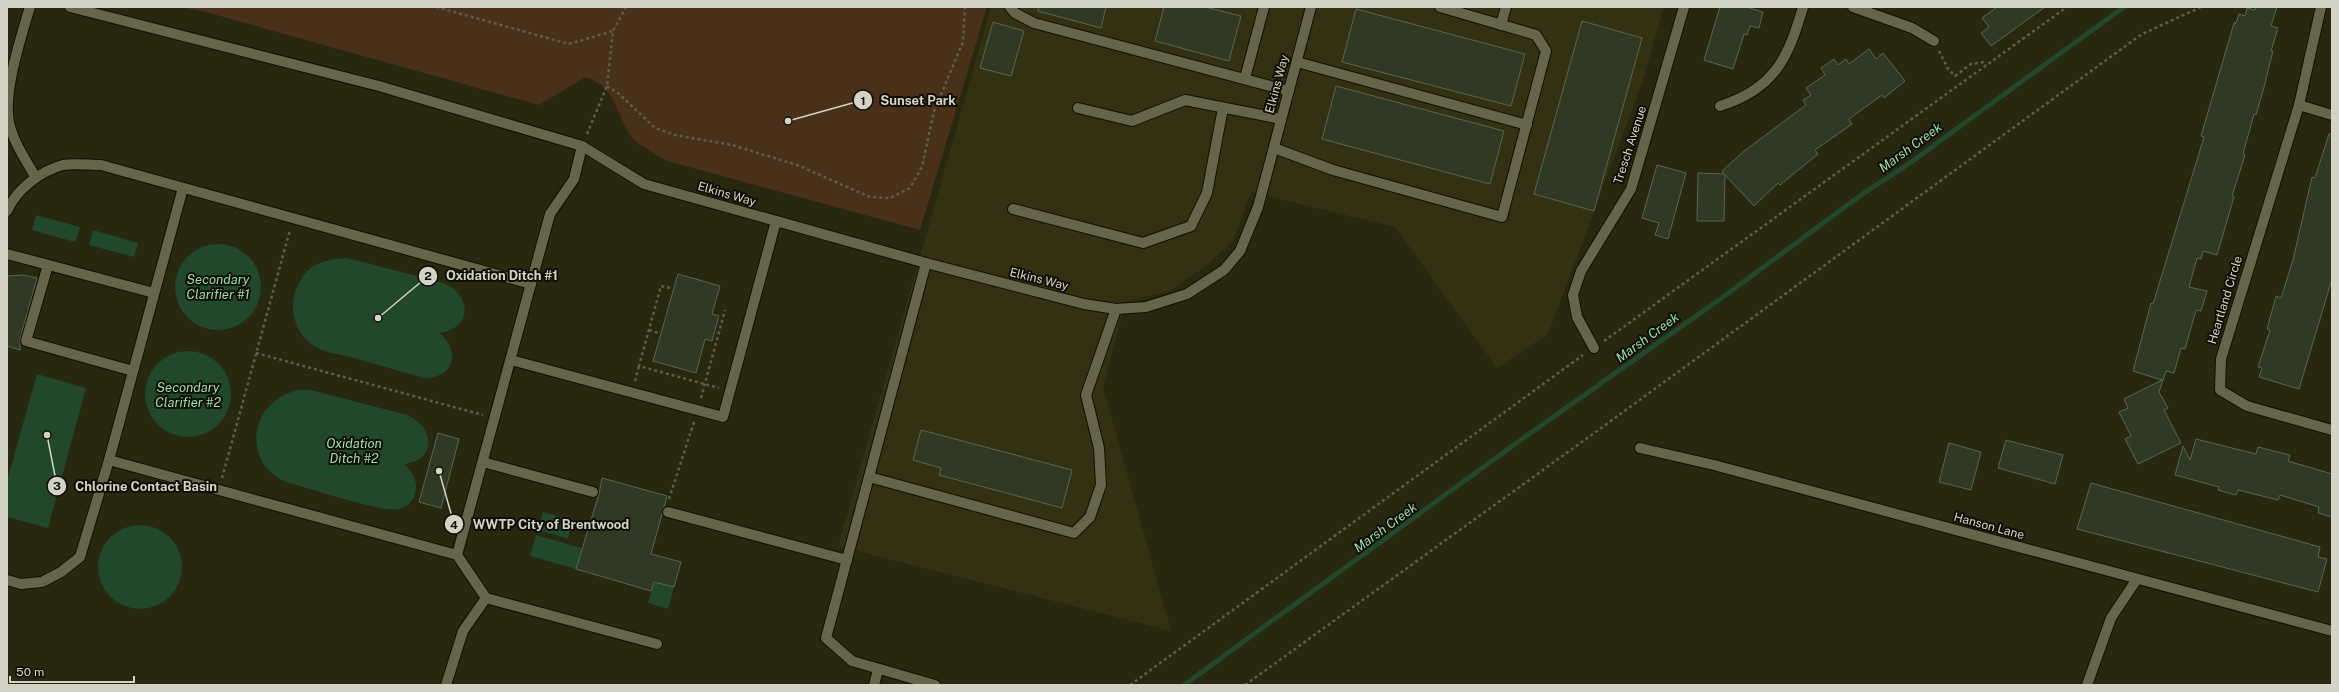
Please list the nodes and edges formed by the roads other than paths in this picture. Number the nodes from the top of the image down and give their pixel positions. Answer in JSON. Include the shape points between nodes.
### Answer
{"nodes":[{"id":1,"x":30,"y":7,"type":"edge"},
{"id":2,"x":70,"y":7,"type":"edge"},
{"id":3,"x":1010,"y":7,"type":"edge"},
{"id":4,"x":1264,"y":7,"type":"edge"},
{"id":5,"x":1311,"y":7,"type":"edge"},
{"id":6,"x":1440,"y":7,"type":"edge"},
{"id":7,"x":1506,"y":7,"type":"edge"},
{"id":8,"x":1684,"y":7,"type":"edge"},
{"id":9,"x":1803,"y":7,"type":"edge"},
{"id":10,"x":1853,"y":7,"type":"edge"},
{"id":11,"x":2321,"y":7,"type":"edge"},
{"id":12,"x":102,"y":11,"type":"edge"},
{"id":13,"x":1501,"y":25,"type":"junction"},
{"id":14,"x":1934,"y":41,"type":"road end"},
{"id":15,"x":1297,"y":62,"type":"junction"},
{"id":16,"x":1245,"y":78,"type":"junction"},
{"id":17,"x":1289,"y":91,"type":"junction"},
{"id":18,"x":2299,"y":105,"type":"junction"},
{"id":19,"x":1720,"y":106,"type":"dead end"},
{"id":20,"x":1078,"y":108,"type":"dead end"},
{"id":21,"x":1223,"y":108,"type":"junction"},
{"id":22,"x":2332,"y":115,"type":"edge"},
{"id":23,"x":1281,"y":120,"type":"junction"},
{"id":24,"x":1528,"y":124,"type":"junction"},
{"id":25,"x":582,"y":146,"type":"junction"},
{"id":26,"x":1274,"y":148,"type":"junction"},
{"id":27,"x":36,"y":178,"type":"junction"},
{"id":28,"x":183,"y":188,"type":"junction"},
{"id":29,"x":1013,"y":210,"type":"dead end"},
{"id":30,"x":7,"y":211,"type":"edge"},
{"id":31,"x":776,"y":221,"type":"junction"},
{"id":32,"x":7,"y":254,"type":"edge"},
{"id":33,"x":926,"y":263,"type":"junction"},
{"id":34,"x":48,"y":265,"type":"junction"},
{"id":35,"x":531,"y":284,"type":"junction"},
{"id":36,"x":154,"y":293,"type":"junction"},
{"id":37,"x":1116,"y":309,"type":"junction"},
{"id":38,"x":1594,"y":348,"type":"dead end"},
{"id":39,"x":511,"y":360,"type":"junction"},
{"id":40,"x":133,"y":371,"type":"junction"},
{"id":41,"x":2332,"y":430,"type":"edge"},
{"id":42,"x":1640,"y":448,"type":"dead end"},
{"id":43,"x":109,"y":460,"type":"junction"},
{"id":44,"x":483,"y":462,"type":"junction"},
{"id":45,"x":869,"y":477,"type":"junction"},
{"id":46,"x":593,"y":492,"type":"dead end"},
{"id":47,"x":668,"y":512,"type":"dead end"},
{"id":48,"x":457,"y":555,"type":"junction"},
{"id":49,"x":847,"y":560,"type":"junction"},
{"id":50,"x":2137,"y":579,"type":"junction"},
{"id":51,"x":7,"y":580,"type":"edge"},
{"id":52,"x":486,"y":598,"type":"junction"},
{"id":53,"x":2332,"y":631,"type":"edge"},
{"id":54,"x":657,"y":644,"type":"dead end"},
{"id":55,"x":878,"y":670,"type":"junction"},
{"id":56,"x":446,"y":685,"type":"edge"},
{"id":57,"x":874,"y":685,"type":"edge"},
{"id":58,"x":935,"y":685,"type":"edge"},
{"id":59,"x":2087,"y":685,"type":"edge"}],
"edges":[{"from":1,"to":27,"type":"street","via":[[13,70],[8,109],[15,140]]},
{"from":2,"to":12,"type":"street","name":"Elkins Way"},
{"from":3,"to":16,"type":"street","via":[[1015,13],[1034,23]]},
{"from":4,"to":16,"type":"street"},
{"from":5,"to":15,"type":"street","name":"Elkins Way"},
{"from":6,"to":13,"type":"street"},
{"from":7,"to":13,"type":"street"},
{"from":8,"to":38,"type":"street","name":"Tresch Avenue","via":[[1631,189],[1581,271],[1573,296],[1577,317]]},
{"from":9,"to":19,"type":"street","via":[[1796,31],[1772,78],[1741,99]]},
{"from":10,"to":14,"type":"street","via":[[1912,28]]},
{"from":11,"to":18,"type":"street","name":"Heartland Circle"},
{"from":12,"to":25,"type":"street","name":"Elkins Way","via":[[379,86]]},
{"from":13,"to":24,"type":"street","via":[[1536,35],[1546,51]]},
{"from":15,"to":17,"type":"street","name":"Elkins Way"},
{"from":15,"to":24,"type":"street"},
{"from":16,"to":17,"type":"street"},
{"from":17,"to":23,"type":"street","name":"Elkins Way"},
{"from":18,"to":22,"type":"street"},
{"from":18,"to":41,"type":"street","name":"Heartland Circle","via":[[2221,359],[2220,390],[2247,406]]},
{"from":20,"to":21,"type":"street","via":[[1132,121],[1185,100]]},
{"from":21,"to":23,"type":"street"},
{"from":21,"to":29,"type":"street","via":[[1207,193],[1191,226],[1143,243]]},
{"from":23,"to":26,"type":"street","name":"Elkins Way"},
{"from":24,"to":26,"type":"street","via":[[1502,218],[1333,170]]},
{"from":25,"to":31,"type":"street","name":"Elkins Way","via":[[644,184]]},
{"from":25,"to":35,"type":"street","via":[[574,179],[550,214]]},
{"from":26,"to":37,"type":"street","name":"Elkins Way","via":[[1258,207],[1240,251],[1224,270],[1187,294],[1146,307]]},
{"from":27,"to":28,"type":"street","via":[[63,165],[101,165]]},
{"from":27,"to":30,"type":"street","via":[[12,199]]},
{"from":28,"to":35,"type":"street"},
{"from":28,"to":36,"type":"street"},
{"from":31,"to":33,"type":"street","name":"Elkins Way"},
{"from":31,"to":39,"type":"street","via":[[723,417]]},
{"from":32,"to":34,"type":"street"},
{"from":33,"to":37,"type":"street","name":"Elkins Way","via":[[1084,304]]},
{"from":33,"to":45,"type":"street"},
{"from":34,"to":36,"type":"street"},
{"from":34,"to":40,"type":"street","via":[[26,341]]},
{"from":35,"to":39,"type":"street"},
{"from":36,"to":40,"type":"street"},
{"from":37,"to":45,"type":"street","via":[[1086,395],[1100,448],[1101,485],[1090,517],[1074,532]]},
{"from":39,"to":44,"type":"street"},
{"from":40,"to":43,"type":"street"},
{"from":42,"to":50,"type":"street","name":"Hanson Lane","via":[[1714,465]]},
{"from":43,"to":48,"type":"street"},
{"from":43,"to":51,"type":"street","via":[[80,557],[61,572],[42,582],[20,584]]},
{"from":44,"to":46,"type":"street"},
{"from":44,"to":48,"type":"street"},
{"from":45,"to":49,"type":"street"},
{"from":47,"to":49,"type":"street"},
{"from":48,"to":52,"type":"street"},
{"from":49,"to":55,"type":"street","via":[[826,638],[852,661]]},
{"from":50,"to":53,"type":"street","name":"Hanson Lane"},
{"from":50,"to":59,"type":"street","via":[[2111,618]]},
{"from":52,"to":54,"type":"street"},
{"from":52,"to":56,"type":"street","via":[[463,631]]},
{"from":55,"to":57,"type":"street"},
{"from":55,"to":58,"type":"street"}]}
